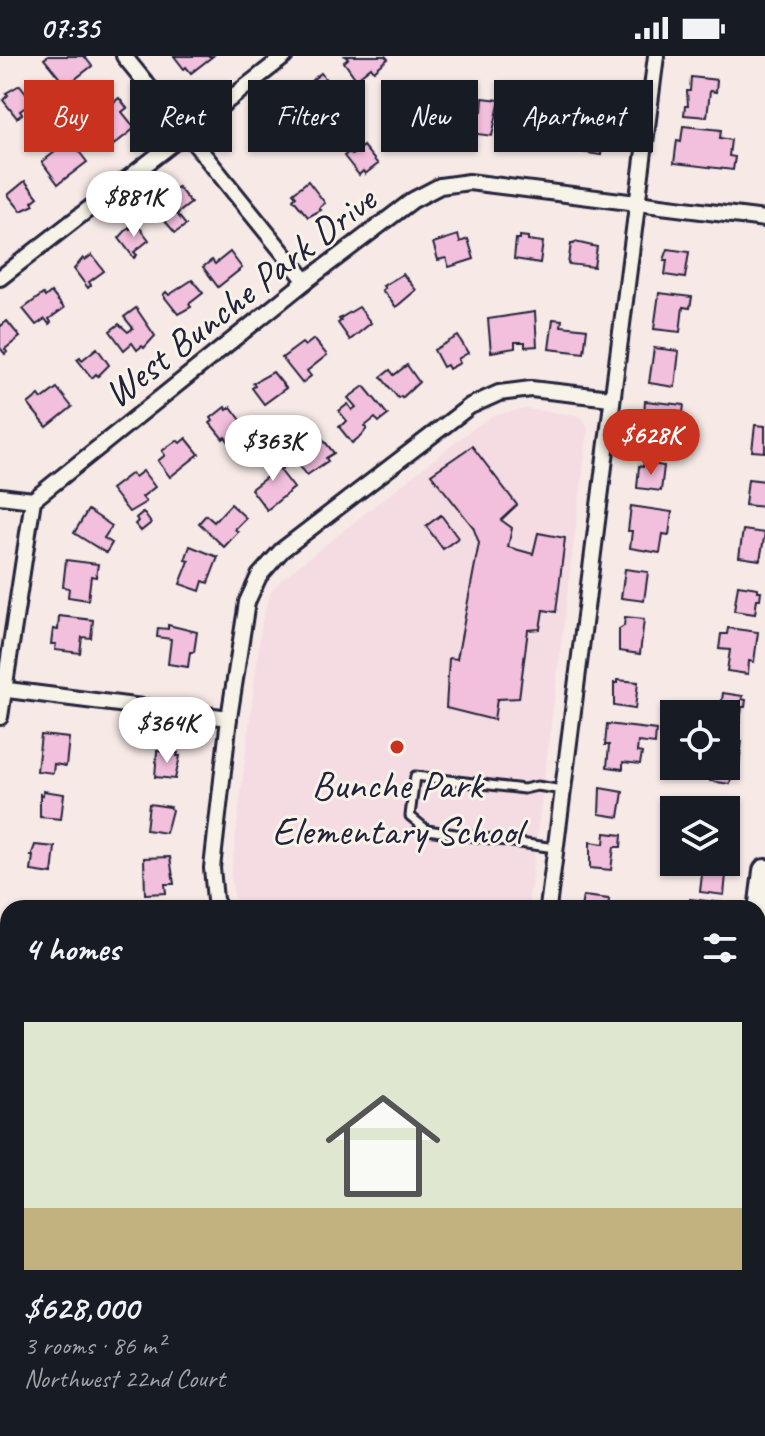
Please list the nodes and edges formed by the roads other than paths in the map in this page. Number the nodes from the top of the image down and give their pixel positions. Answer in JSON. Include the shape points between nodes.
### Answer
{"nodes":[{"id":1,"x":124,"y":56,"type":"edge"},
{"id":2,"x":285,"y":56,"type":"edge"},
{"id":3,"x":656,"y":56,"type":"edge"},
{"id":4,"x":142,"y":80,"type":"edge"},
{"id":5,"x":232,"y":97,"type":"edge"},
{"id":6,"x":161,"y":152,"type":"edge"},
{"id":7,"x":199,"y":152,"type":"edge"},
{"id":8,"x":638,"y":204,"type":"junction"},
{"id":9,"x":765,"y":219,"type":"edge"},
{"id":10,"x":0,"y":278,"type":"edge"},
{"id":11,"x":306,"y":281,"type":"junction"},
{"id":12,"x":611,"y":398,"type":"junction"},
{"id":13,"x":0,"y":496,"type":"edge"},
{"id":14,"x":33,"y":500,"type":"junction"},
{"id":15,"x":2,"y":689,"type":"edge"},
{"id":16,"x":0,"y":717,"type":"edge"},
{"id":17,"x":229,"y":718,"type":"junction"},
{"id":18,"x":563,"y":790,"type":"junction"},
{"id":19,"x":555,"y":848,"type":"junction"},
{"id":20,"x":765,"y":871,"type":"edge"},
{"id":21,"x":215,"y":900,"type":"edge"},
{"id":22,"x":549,"y":900,"type":"edge"},
{"id":23,"x":761,"y":900,"type":"edge"}],
"edges":[{"from":1,"to":4,"type":"street"},
{"from":2,"to":5,"type":"street"},
{"from":3,"to":8,"type":"street"},
{"from":6,"to":10,"type":"street"},
{"from":7,"to":11,"type":"street"},
{"from":8,"to":9,"type":"street","name":"West Bunche Park Drive"},
{"from":8,"to":11,"type":"street","name":"West Bunche Park Drive","via":[[469,182],[440,186],[413,200]]},
{"from":8,"to":12,"type":"street"},
{"from":11,"to":14,"type":"street","name":"West Bunche Park Drive"},
{"from":12,"to":17,"type":"street","via":[[531,389],[489,397],[470,406],[282,550],[259,576],[247,602]]},
{"from":12,"to":18,"type":"street"},
{"from":13,"to":14,"type":"street"},
{"from":14,"to":15,"type":"street"},
{"from":15,"to":16,"type":"street"},
{"from":15,"to":17,"type":"street"},
{"from":17,"to":21,"type":"street","via":[[212,868]]},
{"from":18,"to":19,"type":"street"},
{"from":18,"to":19,"type":"lane","via":[[415,776],[410,816],[427,830]]},
{"from":19,"to":22,"type":"street"},
{"from":20,"to":23,"type":"main road"}]}
